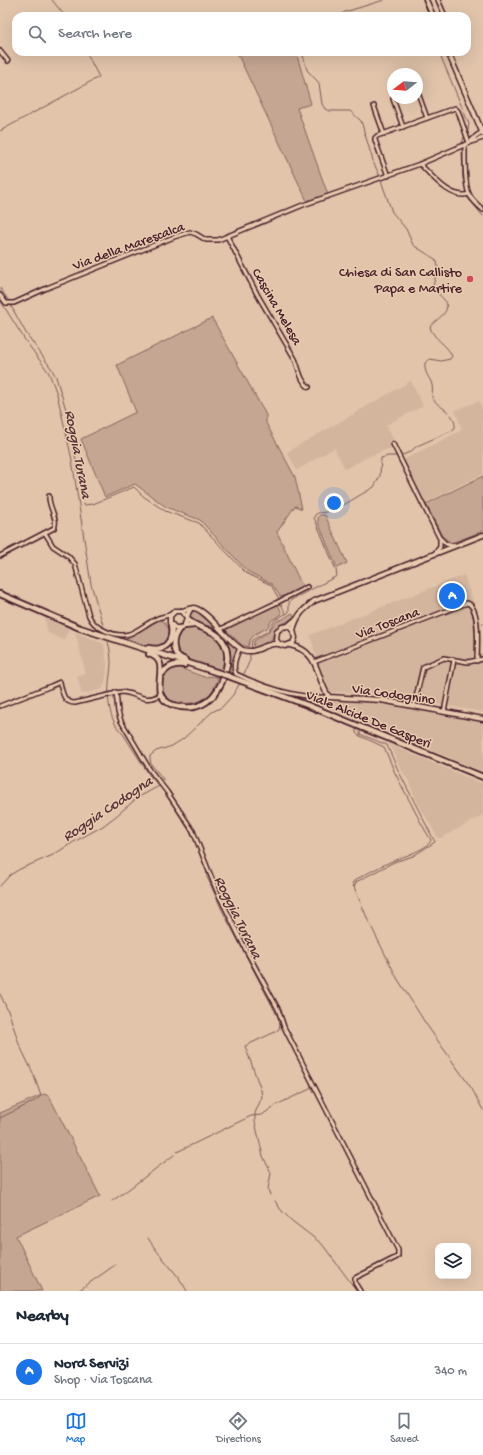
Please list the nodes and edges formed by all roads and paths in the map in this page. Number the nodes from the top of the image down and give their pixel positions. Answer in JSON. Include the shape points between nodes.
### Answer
{"nodes":[{"id":1,"x":426,"y":0,"type":"edge"},
{"id":2,"x":438,"y":0,"type":"edge"},
{"id":3,"x":431,"y":12,"type":"edge"},
{"id":4,"x":443,"y":12,"type":"edge"},
{"id":5,"x":0,"y":51,"type":"edge"},
{"id":6,"x":451,"y":56,"type":"edge"},
{"id":7,"x":8,"y":61,"type":"dead end"},
{"id":8,"x":395,"y":104,"type":"edge"},
{"id":9,"x":422,"y":104,"type":"edge"},
{"id":10,"x":374,"y":106,"type":"dead end"},
{"id":11,"x":427,"y":118,"type":"junction"},
{"id":12,"x":403,"y":126,"type":"junction"},
{"id":13,"x":482,"y":133,"type":"edge"},
{"id":14,"x":384,"y":134,"type":"junction"},
{"id":15,"x":483,"y":138,"type":"edge"},
{"id":16,"x":470,"y":142,"type":"junction"},
{"id":17,"x":465,"y":145,"type":"junction"},
{"id":18,"x":420,"y":164,"type":"junction"},
{"id":19,"x":388,"y":176,"type":"junction"},
{"id":20,"x":469,"y":194,"type":"junction"},
{"id":21,"x":483,"y":210,"type":"edge"},
{"id":22,"x":226,"y":236,"type":"junction"},
{"id":23,"x":0,"y":295,"type":"edge"},
{"id":24,"x":309,"y":387,"type":"dead end"},
{"id":25,"x":393,"y":444,"type":"dead end"},
{"id":26,"x":49,"y":496,"type":"dead end"},
{"id":27,"x":46,"y":533,"type":"junction"},
{"id":28,"x":483,"y":535,"type":"edge"},
{"id":29,"x":439,"y":537,"type":"junction"},
{"id":30,"x":456,"y":546,"type":"junction"},
{"id":31,"x":434,"y":554,"type":"junction"},
{"id":32,"x":0,"y":556,"type":"edge"},
{"id":33,"x":306,"y":587,"type":"dead end"},
{"id":34,"x":0,"y":594,"type":"edge"},
{"id":35,"x":192,"y":608,"type":"junction"},
{"id":36,"x":181,"y":611,"type":"junction"},
{"id":37,"x":171,"y":614,"type":"junction"},
{"id":38,"x":160,"y":617,"type":"junction"},
{"id":39,"x":187,"y":618,"type":"junction"},
{"id":40,"x":296,"y":620,"type":"junction"},
{"id":41,"x":170,"y":624,"type":"junction"},
{"id":42,"x":194,"y":625,"type":"junction"},
{"id":43,"x":288,"y":626,"type":"junction"},
{"id":44,"x":182,"y":627,"type":"junction"},
{"id":45,"x":221,"y":629,"type":"junction"},
{"id":46,"x":293,"y":630,"type":"junction"},
{"id":47,"x":276,"y":638,"type":"junction"},
{"id":48,"x":295,"y":638,"type":"junction"},
{"id":49,"x":279,"y":644,"type":"junction"},
{"id":50,"x":269,"y":645,"type":"junction"},
{"id":51,"x":290,"y":645,"type":"junction"},
{"id":52,"x":133,"y":646,"type":"junction"},
{"id":53,"x":240,"y":648,"type":"junction"},
{"id":54,"x":302,"y":649,"type":"junction"},
{"id":55,"x":483,"y":659,"type":"edge"},
{"id":56,"x":454,"y":660,"type":"junction"},
{"id":57,"x":477,"y":661,"type":"junction"},
{"id":58,"x":314,"y":662,"type":"junction"},
{"id":59,"x":195,"y":666,"type":"junction"},
{"id":60,"x":160,"y":676,"type":"junction"},
{"id":61,"x":237,"y":677,"type":"junction"},
{"id":62,"x":246,"y":680,"type":"junction"},
{"id":63,"x":116,"y":692,"type":"junction"},
{"id":64,"x":160,"y":695,"type":"junction"},
{"id":65,"x":329,"y":696,"type":"junction"},
{"id":66,"x":0,"y":706,"type":"edge"},
{"id":67,"x":414,"y":706,"type":"junction"},
{"id":68,"x":444,"y":712,"type":"junction"},
{"id":69,"x":483,"y":719,"type":"edge"},
{"id":70,"x":483,"y":777,"type":"edge"},
{"id":71,"x":360,"y":1291,"type":"edge"}],
"edges":[{"from":1,"to":3,"type":"main road"},
{"from":2,"to":4,"type":"street"},
{"from":5,"to":7,"type":"street"},
{"from":6,"to":13,"type":"main road"},
{"from":8,"to":12,"type":"street"},
{"from":9,"to":11,"type":"street"},
{"from":10,"to":14,"type":"street"},
{"from":11,"to":12,"type":"street"},
{"from":11,"to":16,"type":"street","via":[[457,108]]},
{"from":12,"to":14,"type":"street"},
{"from":13,"to":16,"type":"street"},
{"from":14,"to":19,"type":"street","via":[[375,139]]},
{"from":15,"to":16,"type":"street"},
{"from":16,"to":17,"type":"street","name":"Via della Marescalca"},
{"from":17,"to":18,"type":"street","name":"Via della Marescalca"},
{"from":17,"to":20,"type":"street"},
{"from":18,"to":19,"type":"street","name":"Via della Marescalca"},
{"from":18,"to":20,"type":"street","via":[[451,193],[459,196]]},
{"from":19,"to":22,"type":"street","name":"Via della Marescalca","via":[[303,205]]},
{"from":20,"to":21,"type":"street"},
{"from":22,"to":23,"type":"street","name":"Via della Marescalca","via":[[210,241],[194,233],[188,233],[105,263],[14,303],[6,303]]},
{"from":22,"to":24,"type":"street","name":"Cascina Melesa","via":[[296,359],[305,384]]},
{"from":25,"to":29,"type":"street"},
{"from":26,"to":27,"type":"street","via":[[56,524]]},
{"from":27,"to":32,"type":"street"},
{"from":27,"to":38,"type":"street","via":[[52,546],[75,564],[88,616],[96,626],[126,635]]},
{"from":28,"to":30,"type":"main road"},
{"from":29,"to":30,"type":"street","via":[[446,544]]},
{"from":29,"to":31,"type":"street","via":[[440,547]]},
{"from":30,"to":31,"type":"main road"},
{"from":31,"to":40,"type":"main road","via":[[314,601]]},
{"from":33,"to":45,"type":"street"},
{"from":34,"to":52,"type":"main road","via":[[80,628]]},
{"from":35,"to":36,"type":"main road"},
{"from":35,"to":39,"type":"main road"},
{"from":35,"to":45,"type":"main road","via":[[199,610]]},
{"from":36,"to":37,"type":"main road"},
{"from":36,"to":39,"type":"main road"},
{"from":37,"to":38,"type":"street"},
{"from":37,"to":41,"type":"main road"},
{"from":38,"to":41,"type":"street"},
{"from":39,"to":42,"type":"main road"},
{"from":39,"to":44,"type":"main road"},
{"from":40,"to":43,"type":"main road"},
{"from":40,"to":46,"type":"main road"},
{"from":41,"to":44,"type":"main road","via":[[175,628]]},
{"from":41,"to":52,"type":"main road","via":[[170,641],[162,648]]},
{"from":42,"to":44,"type":"main road"},
{"from":42,"to":64,"type":"main road","via":[[213,632],[226,647],[228,660],[218,690],[202,705],[187,707],[174,705]]},
{"from":43,"to":46,"type":"main road"},
{"from":43,"to":47,"type":"main road","via":[[279,629]]},
{"from":44,"to":59,"type":"main road","via":[[174,636],[173,646],[181,658]]},
{"from":45,"to":53,"type":"main road"},
{"from":46,"to":48,"type":"main road"},
{"from":47,"to":49,"type":"main road"},
{"from":47,"to":50,"type":"main road"},
{"from":48,"to":51,"type":"main road"},
{"from":48,"to":54,"type":"main road"},
{"from":49,"to":50,"type":"main road"},
{"from":49,"to":51,"type":"main road"},
{"from":50,"to":53,"type":"main road","via":[[253,651]]},
{"from":51,"to":54,"type":"main road"},
{"from":52,"to":59,"type":"main road"},
{"from":52,"to":60,"type":"main road","via":[[156,658],[161,667]]},
{"from":53,"to":61,"type":"street","via":[[235,669]]},
{"from":54,"to":58,"type":"main road"},
{"from":55,"to":57,"type":"street"},
{"from":56,"to":57,"type":"street"},
{"from":56,"to":67,"type":"street","via":[[444,658],[422,668]]},
{"from":56,"to":68,"type":"street"},
{"from":57,"to":58,"type":"street","name":"Via Toscana","via":[[478,624],[470,604],[467,603]]},
{"from":58,"to":65,"type":"main road"},
{"from":59,"to":60,"type":"main road","via":[[172,665]]},
{"from":59,"to":61,"type":"main road","name":"Viale Alcide De Gasperi","bridge":true},
{"from":60,"to":64,"type":"main road"},
{"from":61,"to":62,"type":"main road","name":"Viale Alcide De Gasperi"},
{"from":62,"to":65,"type":"street","name":"Via Codognino","via":[[293,694]]},
{"from":62,"to":70,"type":"main road","name":"Viale Alcide De Gasperi"},
{"from":63,"to":64,"type":"street","via":[[125,692],[146,699]]},
{"from":63,"to":66,"type":"street","via":[[69,703],[60,682]]},
{"from":63,"to":71,"type":"street","via":[[121,721],[150,770],[193,831],[216,889],[398,1250],[397,1257],[355,1278]]},
{"from":65,"to":67,"type":"main road","name":"Via Codognino","via":[[382,700]]},
{"from":67,"to":68,"type":"main road","name":"Via Codognino"},
{"from":68,"to":69,"type":"main road","name":"Via Codognino"}]}
